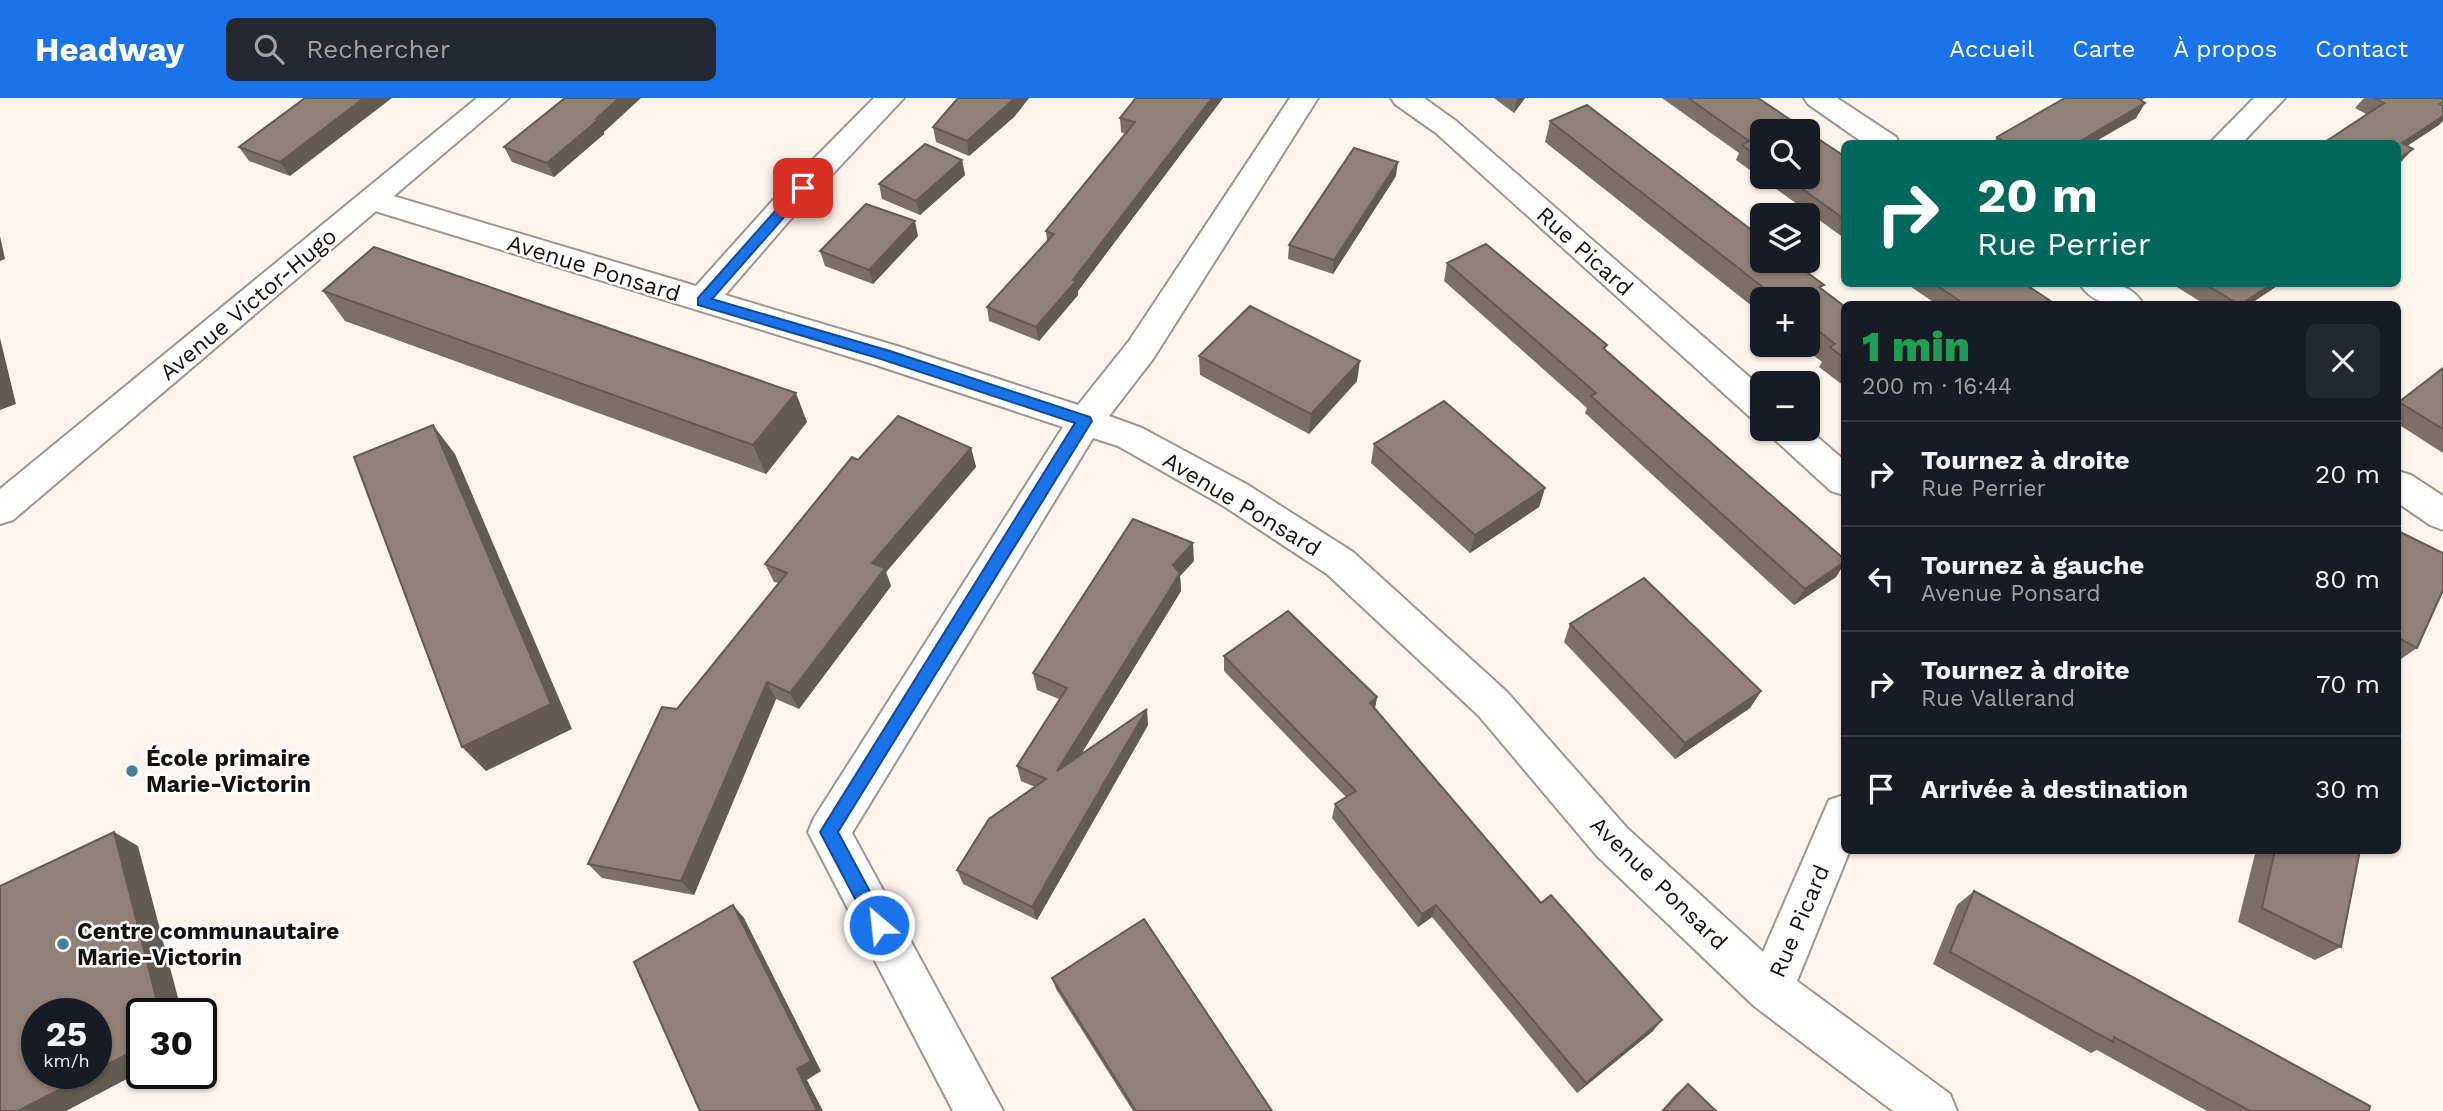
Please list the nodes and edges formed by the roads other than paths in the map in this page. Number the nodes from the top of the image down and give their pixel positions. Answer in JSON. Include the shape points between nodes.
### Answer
{"nodes":[{"id":1,"x":495,"y":98,"type":"edge"},
{"id":2,"x":890,"y":98,"type":"edge"},
{"id":3,"x":1304,"y":98,"type":"edge"},
{"id":4,"x":1405,"y":98,"type":"edge"},
{"id":5,"x":1818,"y":98,"type":"edge"},
{"id":6,"x":2271,"y":98,"type":"edge"},
{"id":7,"x":1880,"y":140,"type":"edge"},
{"id":8,"x":2227,"y":140,"type":"edge"},
{"id":9,"x":373,"y":200,"type":"junction"},
{"id":10,"x":2101,"y":287,"type":"edge"},
{"id":11,"x":702,"y":301,"type":"junction"},
{"id":12,"x":2122,"y":301,"type":"edge"},
{"id":13,"x":1750,"y":397,"type":"edge"},
{"id":14,"x":1084,"y":421,"type":"junction"},
{"id":15,"x":1799,"y":441,"type":"edge"},
{"id":16,"x":1841,"y":478,"type":"edge"},
{"id":17,"x":2401,"y":487,"type":"edge"},
{"id":18,"x":0,"y":510,"type":"edge"},
{"id":19,"x":2443,"y":515,"type":"edge"},
{"id":20,"x":1841,"y":821,"type":"edge"},
{"id":21,"x":1770,"y":990,"type":"junction"},
{"id":22,"x":979,"y":1111,"type":"edge"},
{"id":23,"x":1933,"y":1111,"type":"edge"}],
"edges":[{"from":1,"to":9,"type":"street","name":"Avenue Victor-Hugo"},
{"from":2,"to":11,"type":"street","via":[[785,206]]},
{"from":3,"to":14,"type":"street","via":[[1141,350]]},
{"from":4,"to":13,"type":"street","name":"Rue Picard","via":[[1446,127]]},
{"from":5,"to":7,"type":"street"},
{"from":6,"to":8,"type":"street"},
{"from":9,"to":11,"type":"street","name":"Avenue Ponsard"},
{"from":9,"to":18,"type":"street","name":"Avenue Victor-Hugo"},
{"from":10,"to":12,"type":"street"},
{"from":11,"to":14,"type":"street","name":"Avenue Ponsard"},
{"from":14,"to":21,"type":"street","name":"Avenue Ponsard","via":[[1130,437],[1235,495],[1340,563],[1493,704],[1612,842]]},
{"from":14,"to":22,"type":"street","via":[[829,832]]},
{"from":15,"to":16,"type":"street"},
{"from":17,"to":19,"type":"street"},
{"from":20,"to":21,"type":"street","name":"Rue Picard"},
{"from":21,"to":23,"type":"street","name":"Avenue Ponsard"}]}
